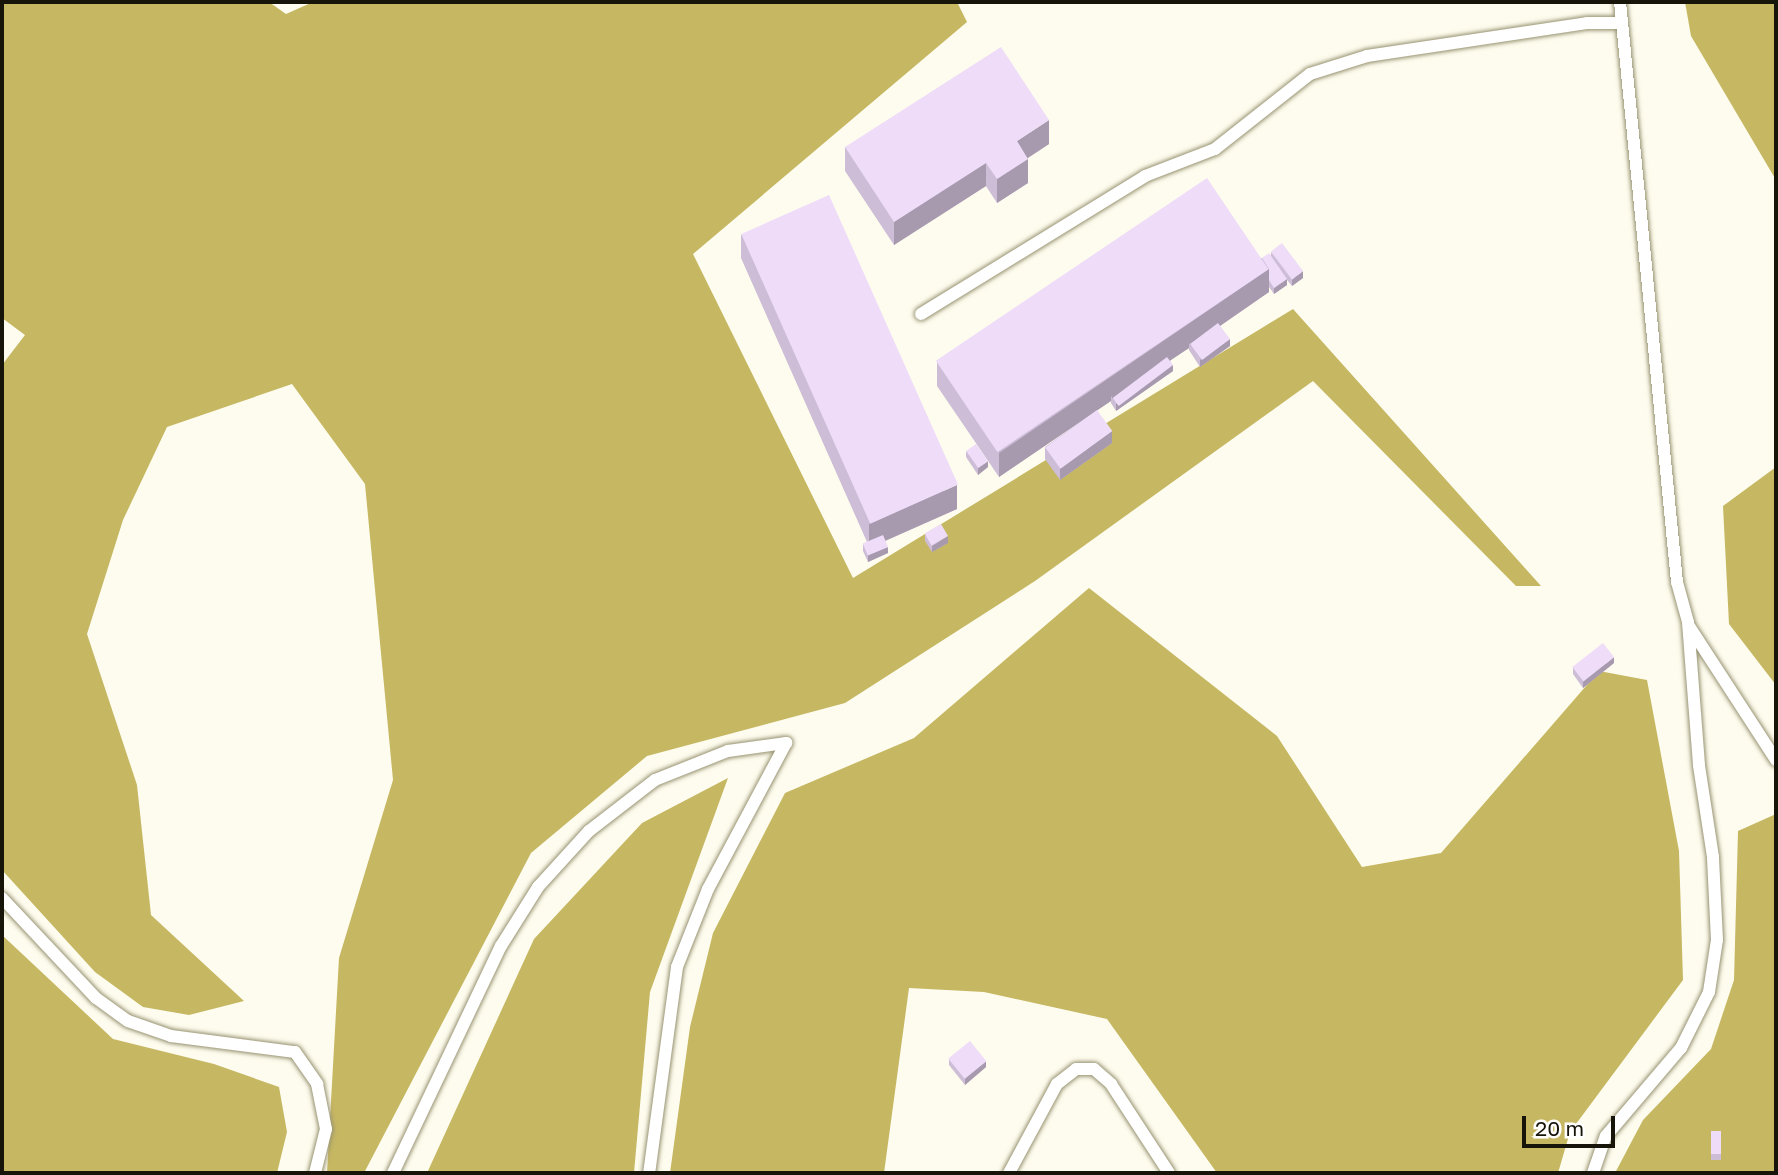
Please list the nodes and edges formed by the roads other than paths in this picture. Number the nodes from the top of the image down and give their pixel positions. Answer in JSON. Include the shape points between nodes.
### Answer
{"nodes":[{"id":1,"x":1619,"y":2,"type":"edge"},
{"id":2,"x":1620,"y":23,"type":"junction"},
{"id":3,"x":921,"y":314,"type":"dead end"},
{"id":4,"x":1688,"y":622,"type":"junction"},
{"id":5,"x":1776,"y":760,"type":"edge"},
{"id":6,"x":2,"y":898,"type":"edge"},
{"id":7,"x":315,"y":1173,"type":"edge"},
{"id":8,"x":393,"y":1173,"type":"edge"},
{"id":9,"x":649,"y":1173,"type":"edge"},
{"id":10,"x":1009,"y":1173,"type":"edge"},
{"id":11,"x":1169,"y":1173,"type":"edge"},
{"id":12,"x":1593,"y":1173,"type":"edge"}],
"edges":[{"from":1,"to":2,"type":"lane"},
{"from":2,"to":3,"type":"lane","via":[[1587,23],[1367,55],[1310,74],[1215,149],[1145,176]]},
{"from":2,"to":4,"type":"lane","via":[[1677,582]]},
{"from":4,"to":5,"type":"lane"},
{"from":4,"to":12,"type":"lane","via":[[1699,765],[1713,857],[1717,940],[1709,992],[1681,1048],[1606,1136]]},
{"from":6,"to":7,"type":"lane","via":[[96,998],[128,1021],[171,1036],[295,1052],[317,1084],[326,1129]]},
{"from":8,"to":9,"type":"lane","via":[[501,946],[538,887],[589,831],[655,780],[728,751],[786,743],[708,889],[677,967]]},
{"from":10,"to":11,"type":"lane","via":[[1057,1084],[1076,1069],[1094,1069],[1111,1084]]}]}
